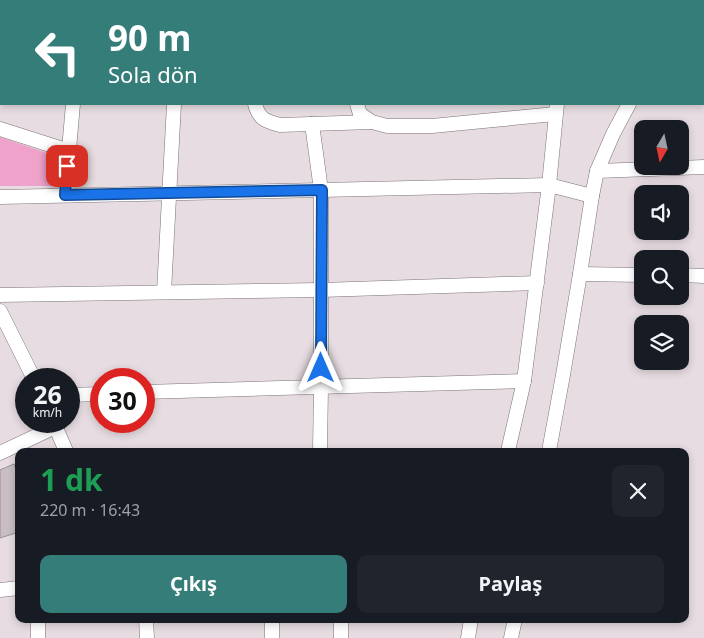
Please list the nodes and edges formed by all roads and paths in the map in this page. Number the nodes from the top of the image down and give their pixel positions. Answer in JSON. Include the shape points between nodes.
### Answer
{"nodes":[{"id":1,"x":73,"y":105,"type":"edge"},
{"id":2,"x":174,"y":105,"type":"edge"},
{"id":3,"x":255,"y":105,"type":"edge"},
{"id":4,"x":357,"y":105,"type":"edge"},
{"id":5,"x":628,"y":105,"type":"edge"},
{"id":6,"x":556,"y":109,"type":"edge"},
{"id":7,"x":372,"y":122,"type":"junction"},
{"id":8,"x":312,"y":124,"type":"junction"},
{"id":9,"x":0,"y":129,"type":"edge"},
{"id":10,"x":69,"y":151,"type":"junction"},
{"id":11,"x":704,"y":167,"type":"edge"},
{"id":12,"x":597,"y":171,"type":"junction"},
{"id":13,"x":549,"y":185,"type":"junction"},
{"id":14,"x":322,"y":190,"type":"junction"},
{"id":15,"x":169,"y":193,"type":"junction"},
{"id":16,"x":65,"y":195,"type":"junction"},
{"id":17,"x":592,"y":196,"type":"junction"},
{"id":18,"x":0,"y":197,"type":"edge"},
{"id":19,"x":580,"y":274,"type":"junction"},
{"id":20,"x":634,"y":275,"type":"edge"},
{"id":21,"x":689,"y":275,"type":"edge"},
{"id":22,"x":704,"y":276,"type":"edge"},
{"id":23,"x":536,"y":283,"type":"junction"},
{"id":24,"x":321,"y":290,"type":"junction"},
{"id":25,"x":164,"y":292,"type":"junction"},
{"id":26,"x":0,"y":295,"type":"edge"},
{"id":27,"x":0,"y":311,"type":"edge"},
{"id":28,"x":28,"y":368,"type":"edge"},
{"id":29,"x":524,"y":381,"type":"junction"},
{"id":30,"x":322,"y":387,"type":"junction"},
{"id":31,"x":155,"y":392,"type":"edge"},
{"id":32,"x":37,"y":433,"type":"edge"},
{"id":33,"x":58,"y":433,"type":"edge"},
{"id":34,"x":65,"y":448,"type":"edge"},
{"id":35,"x":320,"y":448,"type":"edge"},
{"id":36,"x":509,"y":448,"type":"edge"},
{"id":37,"x":550,"y":448,"type":"edge"},
{"id":38,"x":0,"y":453,"type":"edge"},
{"id":39,"x":15,"y":588,"type":"edge"},
{"id":40,"x":0,"y":590,"type":"edge"},
{"id":41,"x":38,"y":623,"type":"edge"},
{"id":42,"x":146,"y":623,"type":"edge"},
{"id":43,"x":272,"y":623,"type":"edge"},
{"id":44,"x":341,"y":623,"type":"edge"},
{"id":45,"x":470,"y":623,"type":"edge"},
{"id":46,"x":515,"y":623,"type":"edge"},
{"id":47,"x":38,"y":638,"type":"edge"},
{"id":48,"x":147,"y":638,"type":"edge"},
{"id":49,"x":272,"y":638,"type":"edge"},
{"id":50,"x":342,"y":638,"type":"edge"},
{"id":51,"x":468,"y":638,"type":"edge"},
{"id":52,"x":511,"y":638,"type":"edge"}],
"edges":[{"from":1,"to":10,"type":"street"},
{"from":2,"to":15,"type":"street"},
{"from":3,"to":8,"type":"street","via":[[258,115],[269,122]]},
{"from":4,"to":7,"type":"street","via":[[360,114]]},
{"from":5,"to":12,"type":"street"},
{"from":6,"to":7,"type":"street","via":[[432,126],[387,126]]},
{"from":6,"to":13,"type":"street"},
{"from":7,"to":8,"type":"street"},
{"from":8,"to":14,"type":"street"},
{"from":9,"to":10,"type":"street"},
{"from":10,"to":16,"type":"street"},
{"from":11,"to":12,"type":"street"},
{"from":12,"to":17,"type":"street"},
{"from":13,"to":14,"type":"street"},
{"from":13,"to":17,"type":"street"},
{"from":13,"to":23,"type":"street"},
{"from":14,"to":15,"type":"street"},
{"from":14,"to":24,"type":"street"},
{"from":15,"to":16,"type":"street"},
{"from":15,"to":25,"type":"street"},
{"from":16,"to":18,"type":"street"},
{"from":17,"to":19,"type":"street"},
{"from":19,"to":20,"type":"street"},
{"from":19,"to":37,"type":"street"},
{"from":21,"to":22,"type":"street"},
{"from":23,"to":24,"type":"street"},
{"from":23,"to":29,"type":"street"},
{"from":24,"to":25,"type":"street"},
{"from":24,"to":30,"type":"street"},
{"from":25,"to":26,"type":"street"},
{"from":27,"to":28,"type":"street"},
{"from":29,"to":30,"type":"street"},
{"from":29,"to":36,"type":"street"},
{"from":30,"to":31,"type":"street"},
{"from":30,"to":35,"type":"street"},
{"from":32,"to":38,"type":"street"},
{"from":33,"to":34,"type":"street"},
{"from":39,"to":40,"type":"street"},
{"from":41,"to":47,"type":"street"},
{"from":42,"to":48,"type":"street"},
{"from":43,"to":49,"type":"street"},
{"from":44,"to":50,"type":"street"},
{"from":45,"to":51,"type":"street"},
{"from":46,"to":52,"type":"street"}]}
